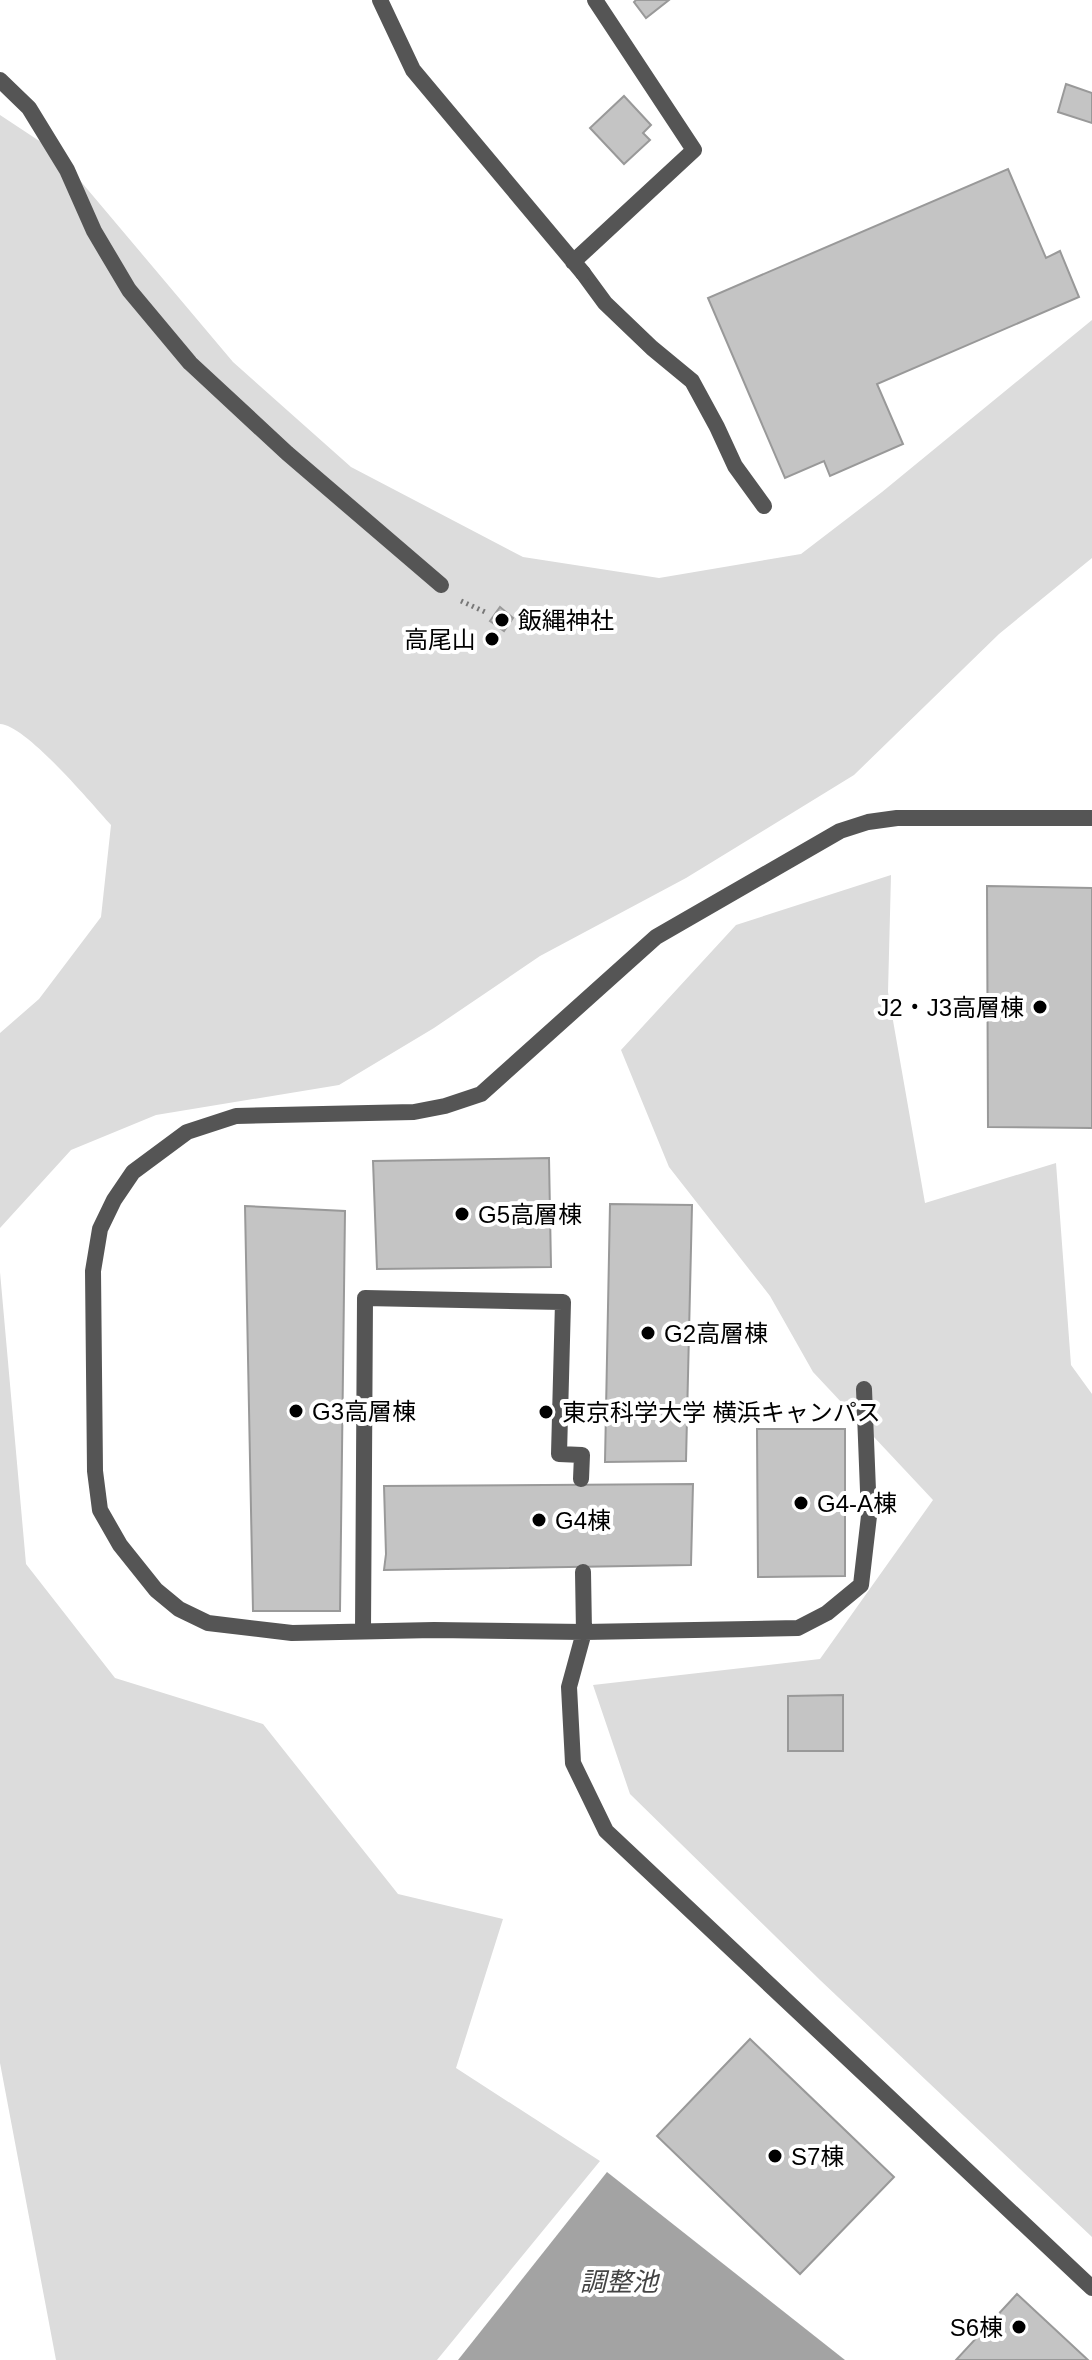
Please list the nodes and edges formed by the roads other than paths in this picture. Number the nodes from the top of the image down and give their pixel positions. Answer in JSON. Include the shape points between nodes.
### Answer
{"nodes":[{"id":1,"x":380,"y":0,"type":"edge"},
{"id":2,"x":595,"y":0,"type":"edge"},
{"id":3,"x":0,"y":80,"type":"edge"},
{"id":4,"x":578,"y":268,"type":"junction"},
{"id":5,"x":764,"y":506,"type":"dead end"},
{"id":6,"x":441,"y":585,"type":"dead end"},
{"id":7,"x":1092,"y":818,"type":"edge"},
{"id":8,"x":864,"y":1389,"type":"dead end"},
{"id":9,"x":581,"y":1479,"type":"dead end"},
{"id":10,"x":583,"y":1572,"type":"dead end"},
{"id":11,"x":363,"y":1631,"type":"junction"},
{"id":12,"x":584,"y":1632,"type":"junction"},
{"id":13,"x":1092,"y":2288,"type":"edge"}],
"edges":[{"from":1,"to":4,"type":"street","via":[[413,70]]},
{"from":2,"to":4,"type":"street","via":[[694,150]]},
{"from":3,"to":6,"type":"street","via":[[29,108],[129,290],[190,363]]},
{"from":4,"to":5,"type":"street","via":[[615,312],[692,381],[735,466]]},
{"from":7,"to":11,"type":"street","via":[[897,818],[840,831],[656,937],[481,1094],[414,1112],[236,1116],[187,1132],[133,1172],[100,1229],[93,1271],[100,1510],[156,1590],[208,1623],[292,1633]]},
{"from":8,"to":12,"type":"street","via":[[869,1516],[861,1585],[798,1628]]},
{"from":9,"to":11,"type":"street","via":[[582,1455],[559,1454],[563,1302],[365,1298]]},
{"from":10,"to":12,"type":"street"},
{"from":11,"to":12,"type":"street"},
{"from":12,"to":13,"type":"street","via":[[569,1687],[573,1763],[606,1831]]}]}
